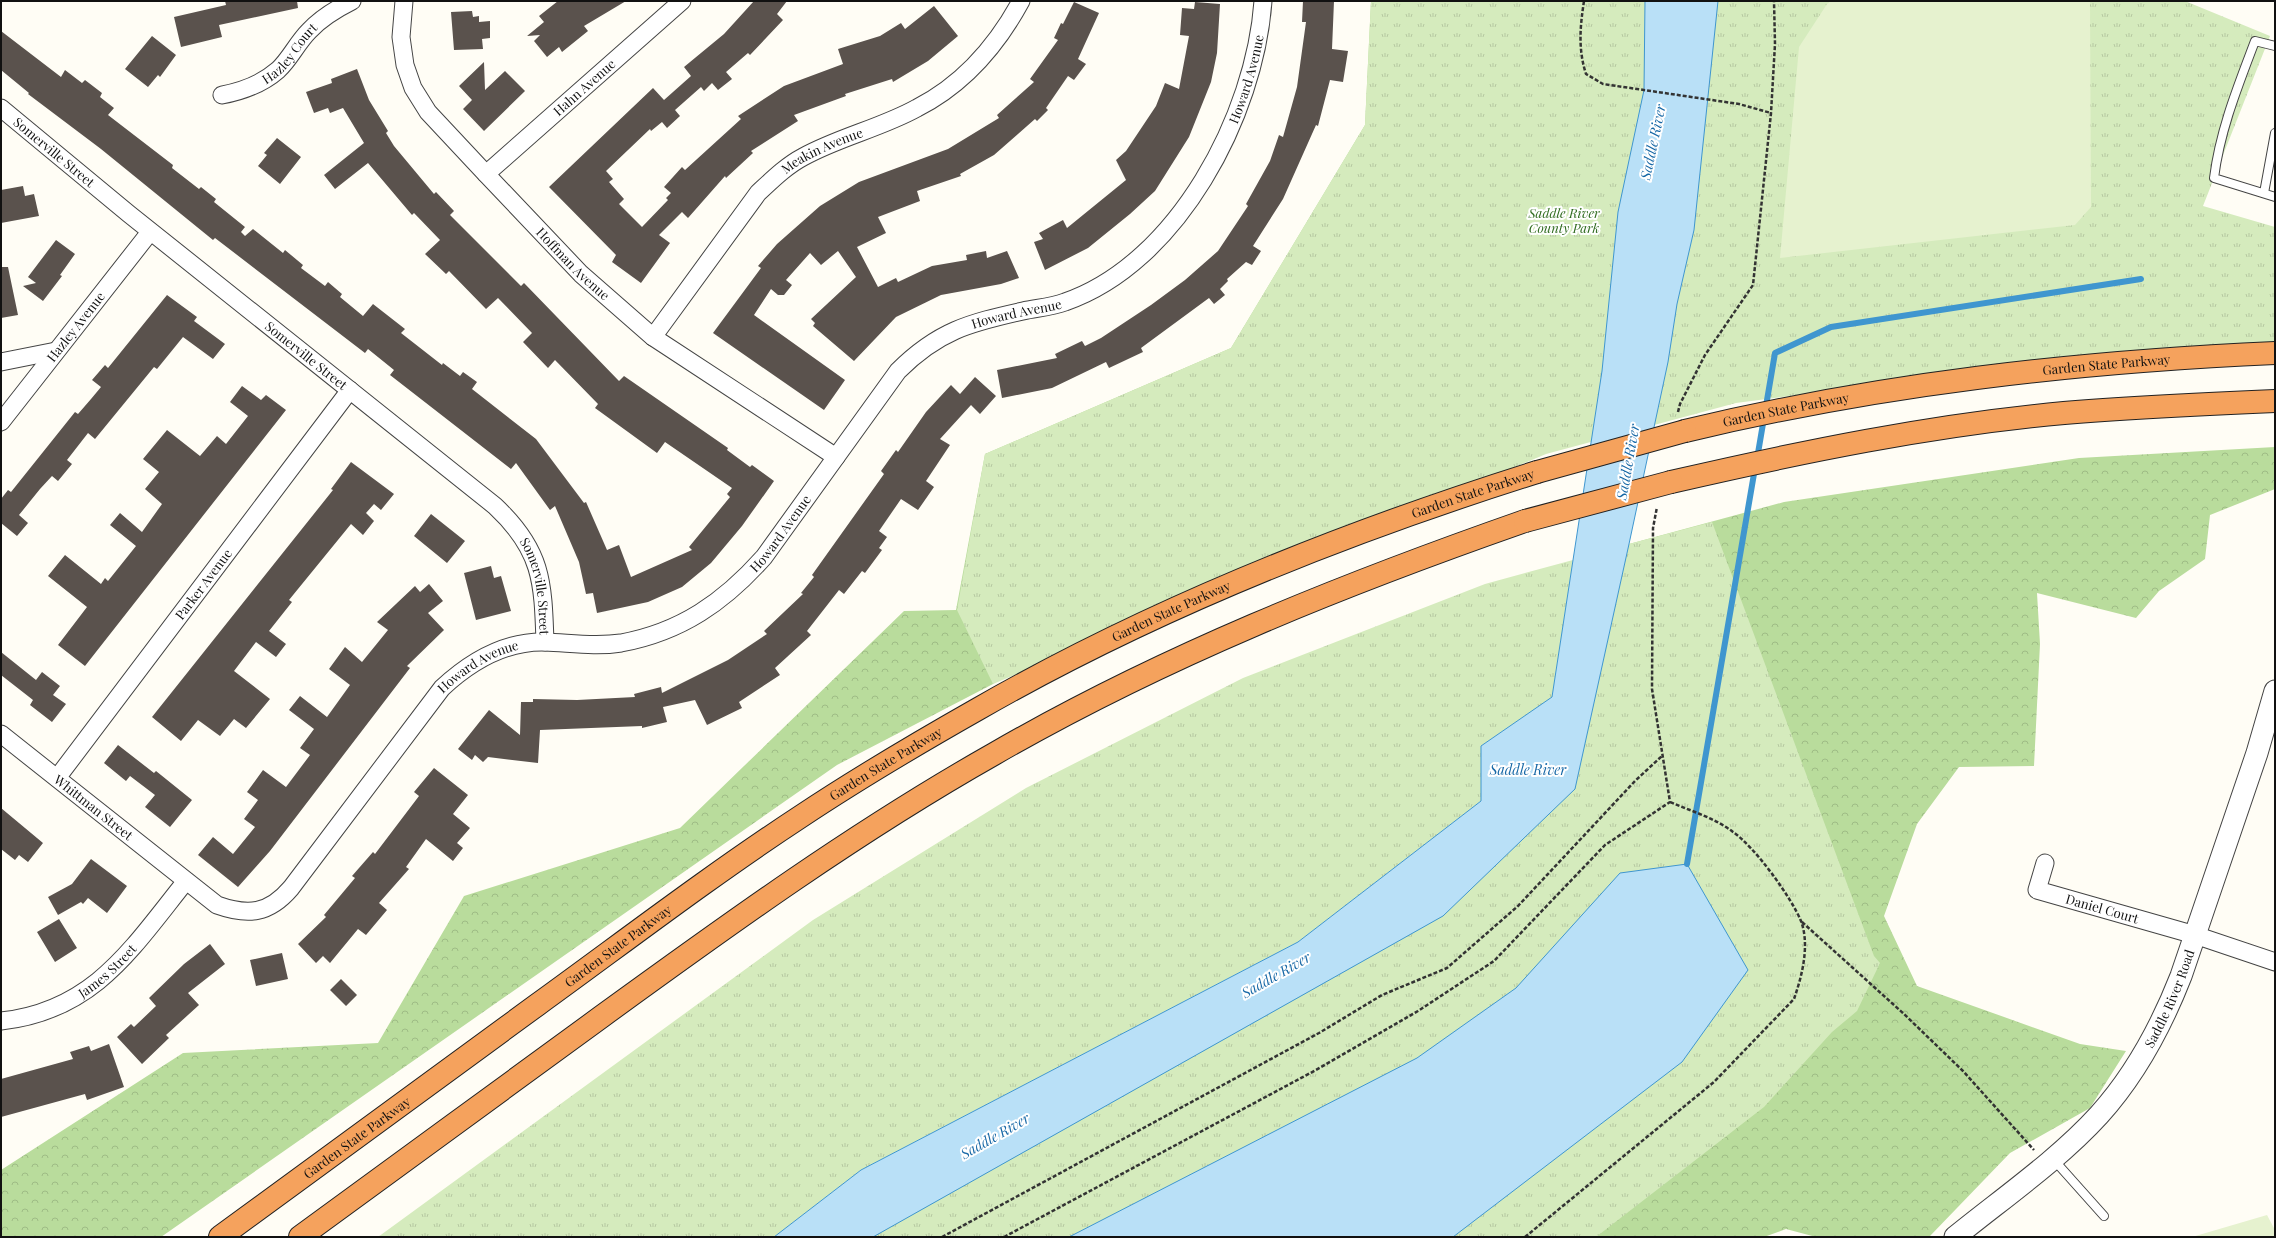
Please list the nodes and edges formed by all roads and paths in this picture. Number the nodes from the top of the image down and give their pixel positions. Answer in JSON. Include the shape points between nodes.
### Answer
{"nodes":[{"id":1,"x":352,"y":1,"type":"edge"},
{"id":2,"x":404,"y":1,"type":"edge"},
{"id":3,"x":682,"y":1,"type":"edge"},
{"id":4,"x":1021,"y":1,"type":"edge"},
{"id":5,"x":1263,"y":1,"type":"edge"},
{"id":6,"x":1584,"y":1,"type":"edge"},
{"id":7,"x":1774,"y":1,"type":"edge"},
{"id":8,"x":2275,"y":46,"type":"edge"},
{"id":9,"x":222,"y":95,"type":"dead end"},
{"id":10,"x":1,"y":108,"type":"edge"},
{"id":11,"x":1771,"y":113,"type":"junction"},
{"id":12,"x":18,"y":122,"type":"junction"},
{"id":13,"x":1,"y":126,"type":"edge"},
{"id":14,"x":2275,"y":133,"type":"edge"},
{"id":15,"x":486,"y":174,"type":"junction"},
{"id":16,"x":2264,"y":193,"type":"junction"},
{"id":17,"x":2275,"y":197,"type":"edge"},
{"id":18,"x":150,"y":232,"type":"junction"},
{"id":19,"x":653,"y":337,"type":"junction"},
{"id":20,"x":56,"y":351,"type":"junction"},
{"id":21,"x":2275,"y":353,"type":"edge"},
{"id":22,"x":1,"y":362,"type":"edge"},
{"id":23,"x":350,"y":390,"type":"junction"},
{"id":24,"x":2275,"y":401,"type":"edge"},
{"id":25,"x":1,"y":422,"type":"edge"},
{"id":26,"x":1681,"y":425,"type":"junction"},
{"id":27,"x":836,"y":457,"type":"junction"},
{"id":28,"x":1658,"y":505,"type":"dead end"},
{"id":29,"x":544,"y":642,"type":"junction"},
{"id":30,"x":2275,"y":691,"type":"edge"},
{"id":31,"x":1,"y":734,"type":"edge"},
{"id":32,"x":1663,"y":755,"type":"junction"},
{"id":33,"x":57,"y":778,"type":"junction"},
{"id":34,"x":1670,"y":802,"type":"junction"},
{"id":35,"x":2044,"y":863,"type":"dead end"},
{"id":36,"x":186,"y":881,"type":"junction"},
{"id":37,"x":1801,"y":922,"type":"junction"},
{"id":38,"x":2195,"y":935,"type":"junction"},
{"id":39,"x":2275,"y":962,"type":"edge"},
{"id":40,"x":1,"y":1021,"type":"edge"},
{"id":41,"x":2049,"y":1161,"type":"junction"},
{"id":42,"x":2104,"y":1216,"type":"dead end"},
{"id":43,"x":1964,"y":1232,"type":"edge"},
{"id":44,"x":220,"y":1237,"type":"edge"},
{"id":45,"x":300,"y":1237,"type":"edge"},
{"id":46,"x":942,"y":1237,"type":"edge"},
{"id":47,"x":1004,"y":1237,"type":"edge"},
{"id":48,"x":1525,"y":1237,"type":"edge"}],
"edges":[{"from":1,"to":9,"type":"street","name":"Hazley Court","via":[[329,14],[308,31],[278,69],[264,80],[240,92]]},
{"from":2,"to":15,"type":"street","name":"Hoffman Avenue","via":[[400,37],[405,65],[413,88],[428,112]]},
{"from":3,"to":15,"type":"street","name":"Hahn Avenue"},
{"from":4,"to":19,"type":"street","name":"Meakin Avenue","via":[[1006,29],[987,54],[943,93],[916,109],[802,157],[758,193]]},
{"from":5,"to":27,"type":"street","name":"Howard Avenue","via":[[1252,66],[1239,106],[1219,152],[1197,188],[1167,228],[1114,278],[1090,292],[1063,303],[962,326],[938,338],[915,354],[898,371]]},
{"from":6,"to":11,"type":"path","via":[[1580,30],[1581,57],[1586,74],[1603,84],[1739,104]]},
{"from":7,"to":11,"type":"path","via":[[1775,44]]},
{"from":8,"to":16,"type":"lane","via":[[2255,41],[2229,111],[2217,153],[2214,178]]},
{"from":10,"to":12,"type":"street","name":"Somerville Street"},
{"from":11,"to":26,"type":"path","via":[[1753,285],[1705,355],[1680,404]]},
{"from":12,"to":13,"type":"street"},
{"from":12,"to":18,"type":"street","name":"Somerville Street"},
{"from":14,"to":16,"type":"lane"},
{"from":15,"to":19,"type":"street","name":"Hoffman Avenue","via":[[581,274]]},
{"from":16,"to":17,"type":"lane"},
{"from":18,"to":20,"type":"street","name":"Hazley Avenue"},
{"from":18,"to":23,"type":"street","name":"Somerville Street"},
{"from":19,"to":27,"type":"street","name":"Hoffman Avenue"},
{"from":20,"to":22,"type":"street"},
{"from":20,"to":25,"type":"street","name":"Hazley Avenue"},
{"from":21,"to":26,"type":"highway","name":"Garden State Parkway","via":[[2185,357],[1964,378]]},
{"from":23,"to":29,"type":"street","name":"Somerville Street","via":[[511,521],[527,542],[537,564],[543,590]]},
{"from":23,"to":33,"type":"street","name":"Parker Avenue"},
{"from":24,"to":45,"type":"highway","bridge":true,"via":[[2062,413],[1958,426],[1766,460],[1525,521],[1278,614],[1088,702],[905,806],[733,921]]},
{"from":26,"to":44,"type":"highway","name":"Garden State Parkway","bridge":true,"via":[[1360,531],[1267,569],[1083,652],[979,708],[802,815],[715,875]]},
{"from":27,"to":29,"type":"street","name":"Howard Avenue","via":[[764,557],[741,582],[716,603],[685,622],[662,632],[620,643],[589,646]]},
{"from":28,"to":32,"type":"path","via":[[1653,528],[1652,689]]},
{"from":29,"to":36,"type":"street","name":"Howard Avenue","via":[[505,648],[483,657],[442,688],[282,898],[268,907],[252,912],[235,912],[217,905]]},
{"from":30,"to":38,"type":"street","name":"Saddle River Road","via":[[2257,753]]},
{"from":31,"to":33,"type":"street","name":"Whittman Street"},
{"from":32,"to":34,"type":"path"},
{"from":32,"to":46,"type":"path","via":[[1635,780],[1518,906],[1448,968],[1382,995],[1319,1033]]},
{"from":33,"to":36,"type":"street","name":"Whittman Street"},
{"from":34,"to":37,"type":"path","via":[[1712,819],[1753,849],[1766,865]]},
{"from":34,"to":47,"type":"path","via":[[1605,845],[1494,961],[1316,1070]]},
{"from":35,"to":38,"type":"street","name":"Daniel Court","via":[[2037,890]]},
{"from":36,"to":40,"type":"street","name":"James Street","via":[[109,974],[62,1005],[34,1015]]},
{"from":37,"to":41,"type":"path","via":[[1958,1066]]},
{"from":37,"to":48,"type":"path","via":[[1804,940],[1803,963],[1794,999],[1714,1082]]},
{"from":38,"to":39,"type":"street"},
{"from":38,"to":41,"type":"street","name":"Saddle River Road","via":[[2168,1008],[2149,1046],[2126,1082],[2099,1115]]},
{"from":41,"to":42,"type":"lane"},
{"from":41,"to":43,"type":"street","name":"Saddle River Road"}]}
